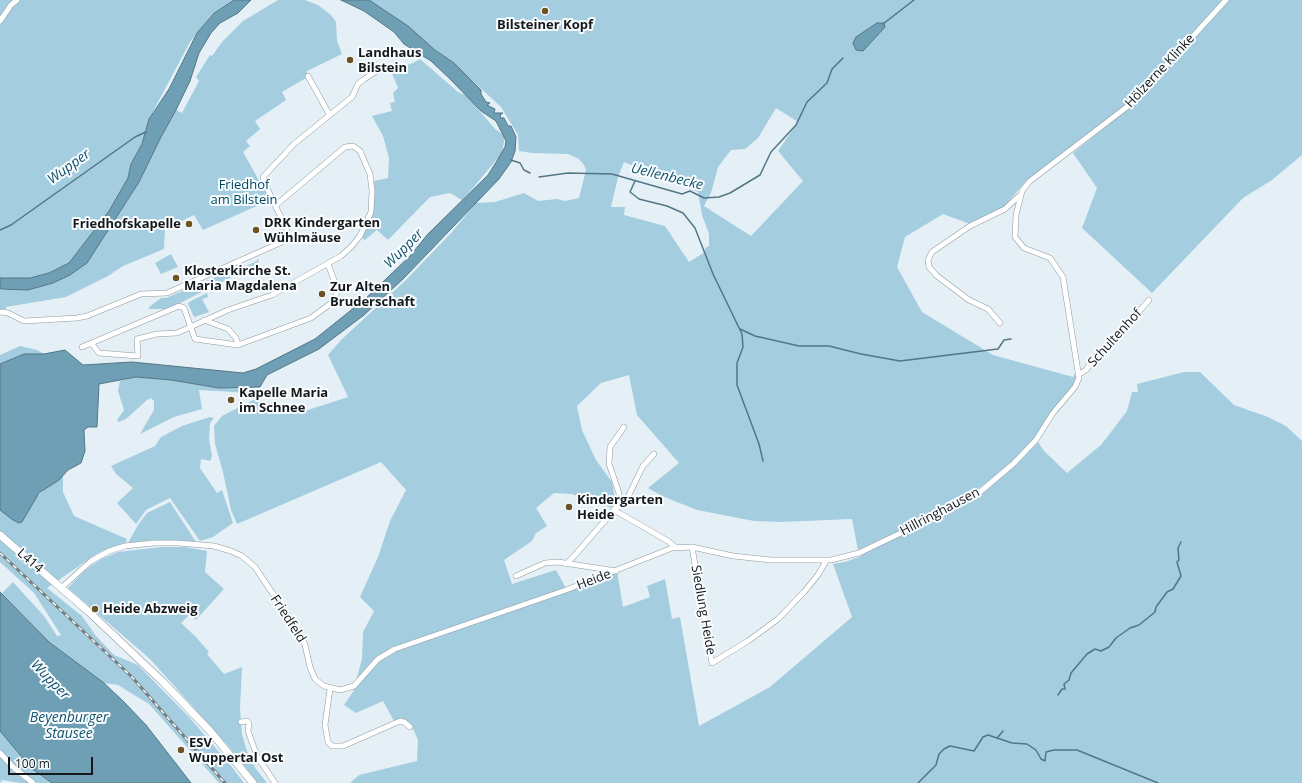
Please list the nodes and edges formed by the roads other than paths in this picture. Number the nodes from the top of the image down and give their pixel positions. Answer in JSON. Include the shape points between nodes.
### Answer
{"nodes":[{"id":1,"x":17,"y":0,"type":"edge"},
{"id":2,"x":1226,"y":0,"type":"edge"},
{"id":3,"x":0,"y":21,"type":"edge"},
{"id":4,"x":378,"y":70,"type":"dead end"},
{"id":5,"x":308,"y":76,"type":"dead end"},
{"id":6,"x":329,"y":114,"type":"junction"},
{"id":7,"x":1019,"y":196,"type":"junction"},
{"id":8,"x":276,"y":205,"type":"junction"},
{"id":9,"x":328,"y":264,"type":"junction"},
{"id":10,"x":1149,"y":300,"type":"dead end"},
{"id":11,"x":0,"y":312,"type":"edge"},
{"id":12,"x":204,"y":320,"type":"junction"},
{"id":13,"x":1000,"y":323,"type":"dead end"},
{"id":14,"x":190,"y":327,"type":"junction"},
{"id":15,"x":92,"y":344,"type":"junction"},
{"id":16,"x":238,"y":345,"type":"junction"},
{"id":17,"x":82,"y":346,"type":"dead end"},
{"id":18,"x":1078,"y":375,"type":"junction"},
{"id":19,"x":624,"y":427,"type":"dead end"},
{"id":20,"x":654,"y":454,"type":"dead end"},
{"id":21,"x":614,"y":510,"type":"junction"},
{"id":22,"x":0,"y":535,"type":"edge"},
{"id":23,"x":675,"y":547,"type":"junction"},
{"id":24,"x":692,"y":547,"type":"junction"},
{"id":25,"x":859,"y":553,"type":"joint"},
{"id":26,"x":826,"y":561,"type":"junction"},
{"id":27,"x":566,"y":564,"type":"junction"},
{"id":28,"x":617,"y":571,"type":"junction"},
{"id":29,"x":516,"y":576,"type":"dead end"},
{"id":30,"x":61,"y":588,"type":"junction"},
{"id":31,"x":330,"y":689,"type":"junction"},
{"id":32,"x":242,"y":722,"type":"dead end"},
{"id":33,"x":410,"y":727,"type":"dead end"},
{"id":34,"x":0,"y":753,"type":"edge"},
{"id":35,"x":33,"y":783,"type":"edge"},
{"id":36,"x":253,"y":783,"type":"edge"},
{"id":37,"x":275,"y":783,"type":"edge"}],
"edges":[{"from":1,"to":3,"type":"street"},
{"from":2,"to":7,"type":"street","name":"Hölzerne Klinke","via":[[1132,103],[1030,181]]},
{"from":4,"to":6,"type":"street","via":[[358,84],[352,97]]},
{"from":5,"to":6,"type":"street"},
{"from":6,"to":8,"type":"street","via":[[294,144],[263,177]]},
{"from":7,"to":13,"type":"street","via":[[1005,208],[970,226],[932,252],[928,259],[937,276],[969,300],[988,309]]},
{"from":7,"to":18,"type":"street","via":[[1015,237],[1024,248],[1052,260],[1063,277]]},
{"from":8,"to":9,"type":"street","via":[[345,147],[353,146],[360,150],[370,174],[373,198],[371,212],[360,236],[351,247]]},
{"from":8,"to":11,"type":"street","via":[[287,230],[286,238],[282,242],[167,293],[141,294],[87,316],[72,318],[24,321]]},
{"from":9,"to":12,"type":"street","via":[[272,295]]},
{"from":9,"to":16,"type":"street","via":[[337,288],[336,296],[330,304],[311,318]]},
{"from":10,"to":18,"type":"street","name":"Schultenhof","via":[[1086,370]]},
{"from":12,"to":14,"type":"street"},
{"from":12,"to":16,"type":"street","via":[[228,329],[236,338]]},
{"from":14,"to":15,"type":"street","via":[[184,308],[179,306]]},
{"from":14,"to":15,"type":"street","via":[[177,333],[137,339],[138,356],[99,353]]},
{"from":14,"to":16,"type":"street","via":[[197,340]]},
{"from":15,"to":17,"type":"street"},
{"from":18,"to":25,"type":"street","name":"Hillringhausen","via":[[1075,387],[1053,413],[1036,440],[1014,464],[980,492],[951,509]]},
{"from":19,"to":21,"type":"street","via":[[610,447],[609,464],[619,493],[618,504]]},
{"from":20,"to":21,"type":"street","name":"Heide","via":[[643,466],[625,504]]},
{"from":21,"to":23,"type":"street"},
{"from":21,"to":27,"type":"street","name":"Heide"},
{"from":22,"to":30,"type":"main road","name":"L414"},
{"from":23,"to":24,"type":"street","name":"Siedlung Heide"},
{"from":23,"to":28,"type":"street","name":"Siedlung Heide"},
{"from":24,"to":26,"type":"street","name":"Siedlung Heide","via":[[717,554],[748,558]]},
{"from":24,"to":26,"type":"street","name":"Siedlung Heide","via":[[712,663],[778,619],[804,592]]},
{"from":25,"to":26,"type":"street","name":"Siedlung Heide"},
{"from":27,"to":28,"type":"street","name":"Heide"},
{"from":27,"to":29,"type":"street","name":"Heide","via":[[545,563]]},
{"from":28,"to":31,"type":"street","name":"Heide","via":[[395,649],[378,659],[354,686],[340,690]]},
{"from":30,"to":31,"type":"street","name":"Friedfeld","via":[[95,558],[125,546],[178,543],[214,546],[231,551],[246,560],[259,573],[303,639],[315,679]]},
{"from":30,"to":36,"type":"main road","name":"L414","via":[[180,699]]},
{"from":31,"to":33,"type":"street","via":[[325,726],[327,738],[332,746],[343,746],[400,721]]},
{"from":32,"to":37,"type":"street","via":[[249,723],[248,730],[257,756]]},
{"from":34,"to":35,"type":"street"}]}
